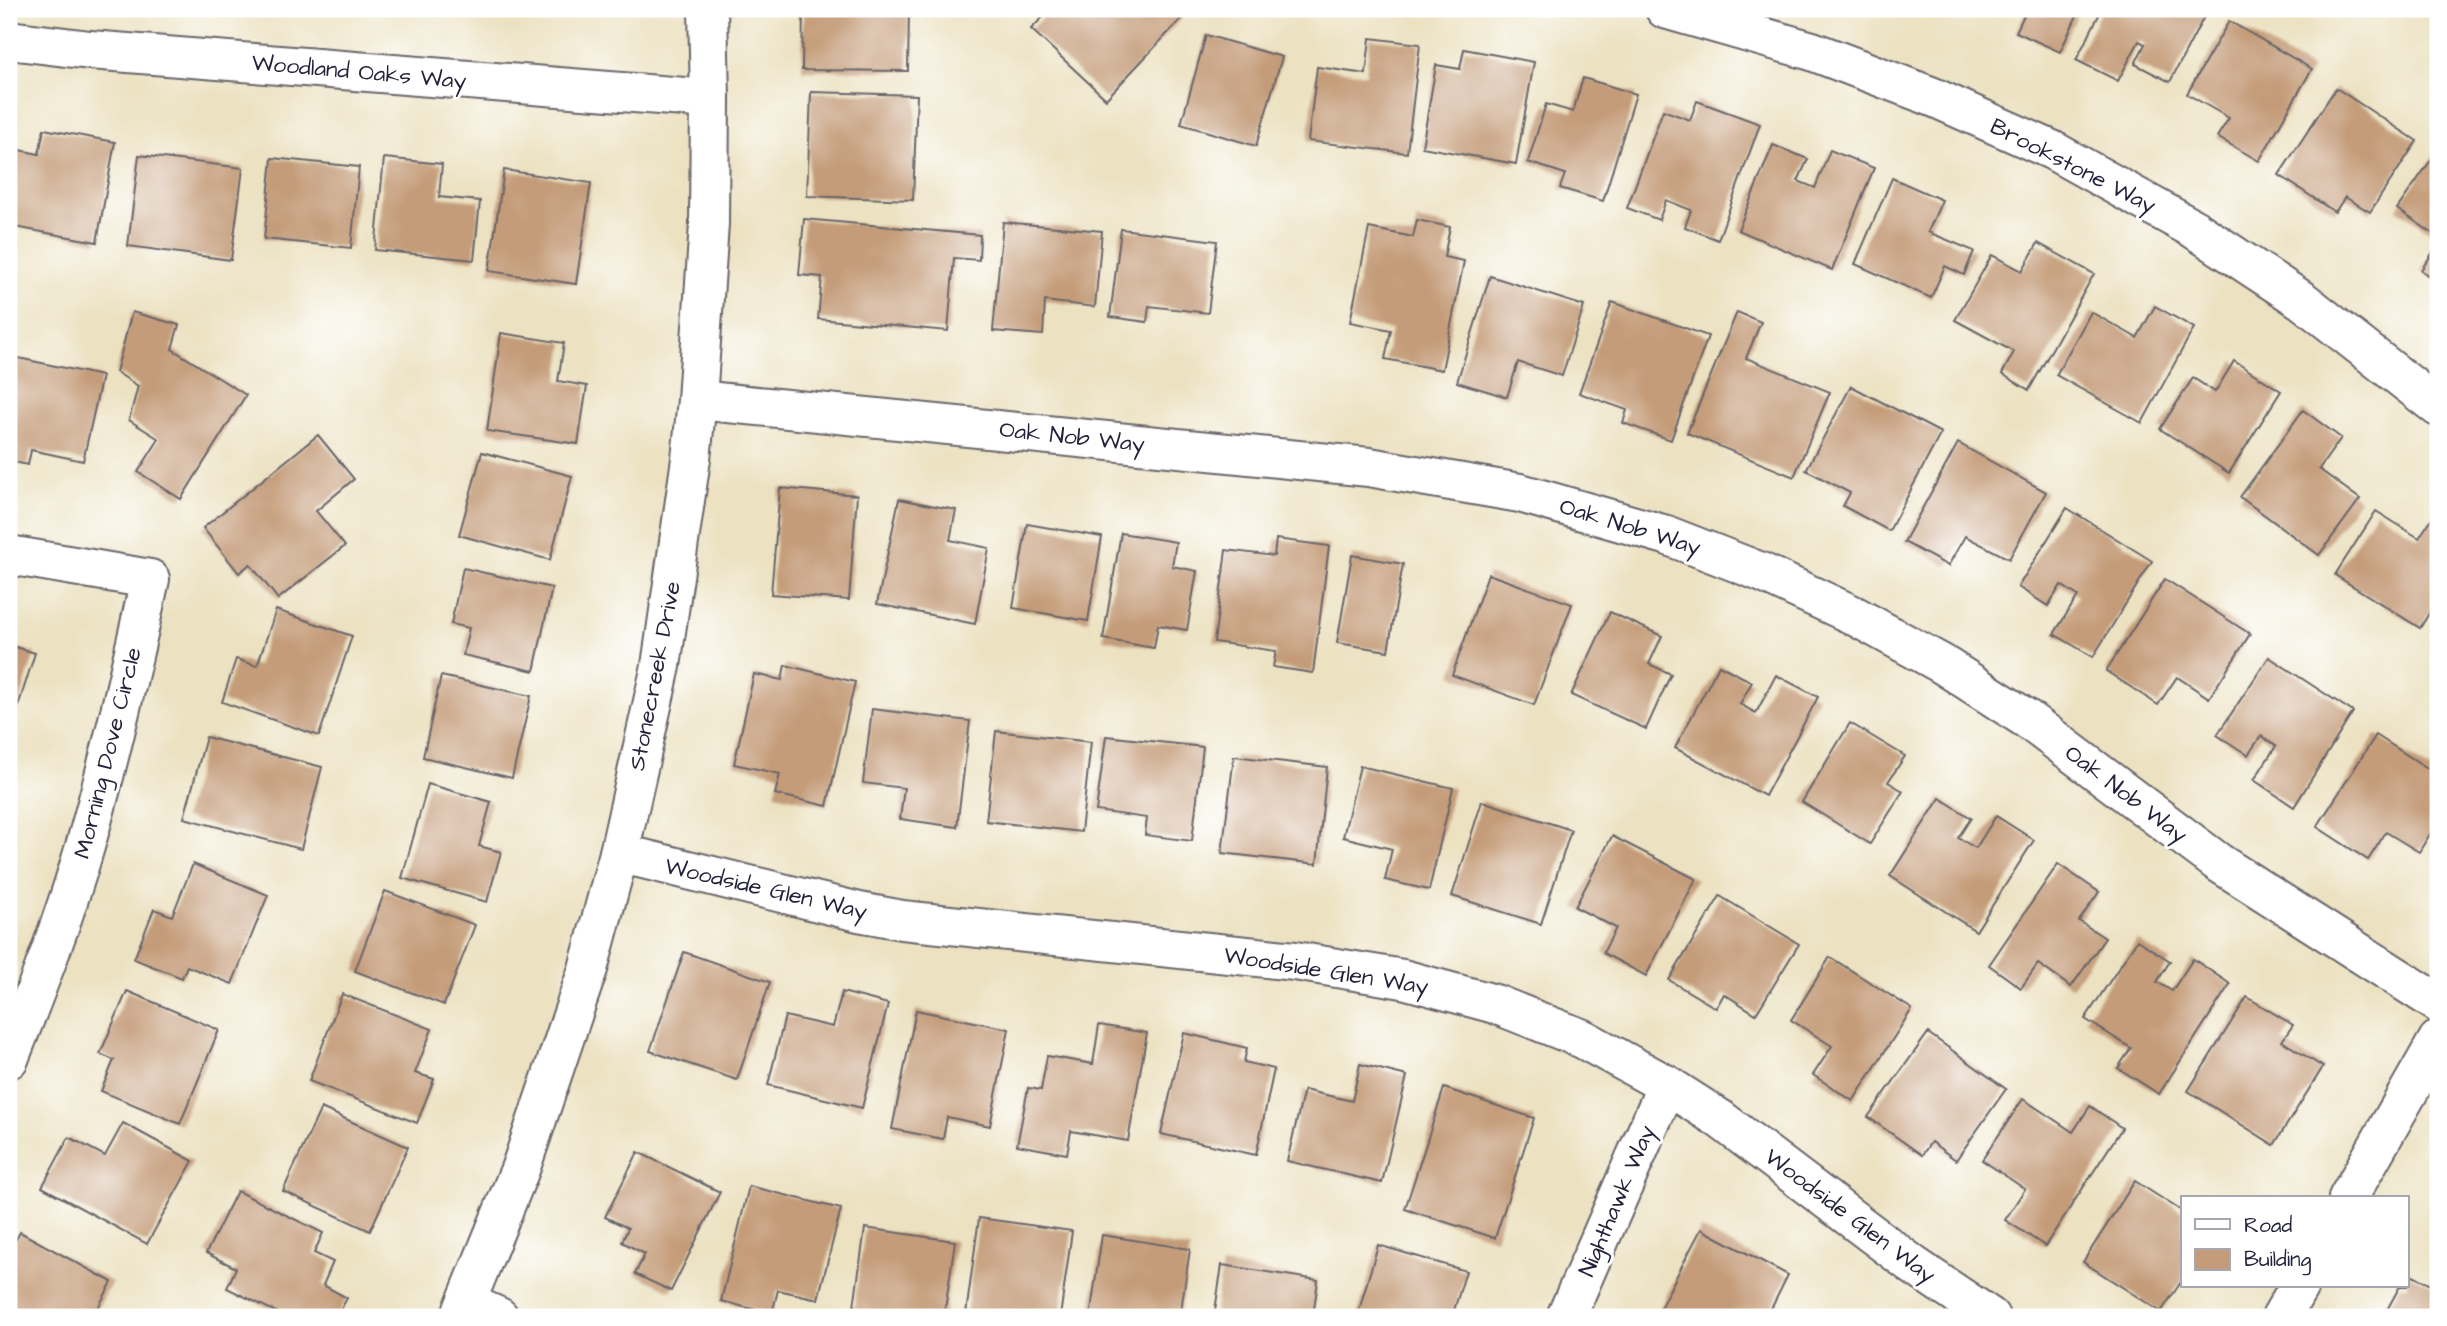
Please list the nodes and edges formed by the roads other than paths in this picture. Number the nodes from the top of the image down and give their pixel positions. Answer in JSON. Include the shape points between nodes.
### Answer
{"nodes":[{"id":1,"x":708,"y":9,"type":"edge"},
{"id":2,"x":1665,"y":9,"type":"edge"},
{"id":3,"x":9,"y":40,"type":"edge"},
{"id":4,"x":710,"y":99,"type":"junction"},
{"id":5,"x":697,"y":400,"type":"junction"},
{"id":6,"x":2438,"y":407,"type":"edge"},
{"id":7,"x":9,"y":555,"type":"edge"},
{"id":8,"x":619,"y":853,"type":"junction"},
{"id":9,"x":2438,"y":1003,"type":"edge"},
{"id":10,"x":2438,"y":1040,"type":"edge"},
{"id":11,"x":9,"y":1059,"type":"edge"},
{"id":12,"x":1667,"y":1085,"type":"junction"},
{"id":13,"x":2349,"y":1196,"type":"edge"},
{"id":14,"x":2298,"y":1288,"type":"edge"},
{"id":15,"x":475,"y":1312,"type":"edge"},
{"id":16,"x":1566,"y":1317,"type":"edge"},
{"id":17,"x":1990,"y":1317,"type":"edge"},
{"id":18,"x":2281,"y":1317,"type":"edge"}],
"edges":[{"from":1,"to":4,"type":"street","name":"Stonecreek Drive"},
{"from":2,"to":6,"type":"street","name":"Brookstone Way","via":[[1812,51],[1933,97],[2052,150],[2194,229],[2281,287]]},
{"from":3,"to":4,"type":"street","name":"Woodland Oaks Way"},
{"from":4,"to":5,"type":"street","name":"Stonecreek Drive","via":[[709,224]]},
{"from":5,"to":8,"type":"street","name":"Stonecreek Drive","via":[[661,666]]},
{"from":5,"to":9,"type":"street","name":"Oak Nob Way","via":[[1369,467],[1520,493],[1666,536],[1761,572],[1942,664],[2027,719],[2219,863]]},
{"from":7,"to":11,"type":"street","name":"Morning Dove Circle","via":[[150,579],[86,845]]},
{"from":8,"to":12,"type":"street","name":"Woodside Glen Way","via":[[902,920],[1295,961],[1403,979],[1495,1004],[1583,1039]]},
{"from":8,"to":15,"type":"street","name":"Stonecreek Drive","via":[[588,969]]},
{"from":10,"to":13,"type":"street"},
{"from":12,"to":16,"type":"street","name":"Nighthawk Way"},
{"from":12,"to":17,"type":"street","name":"Woodside Glen Way"},
{"from":14,"to":18,"type":"street"}]}
